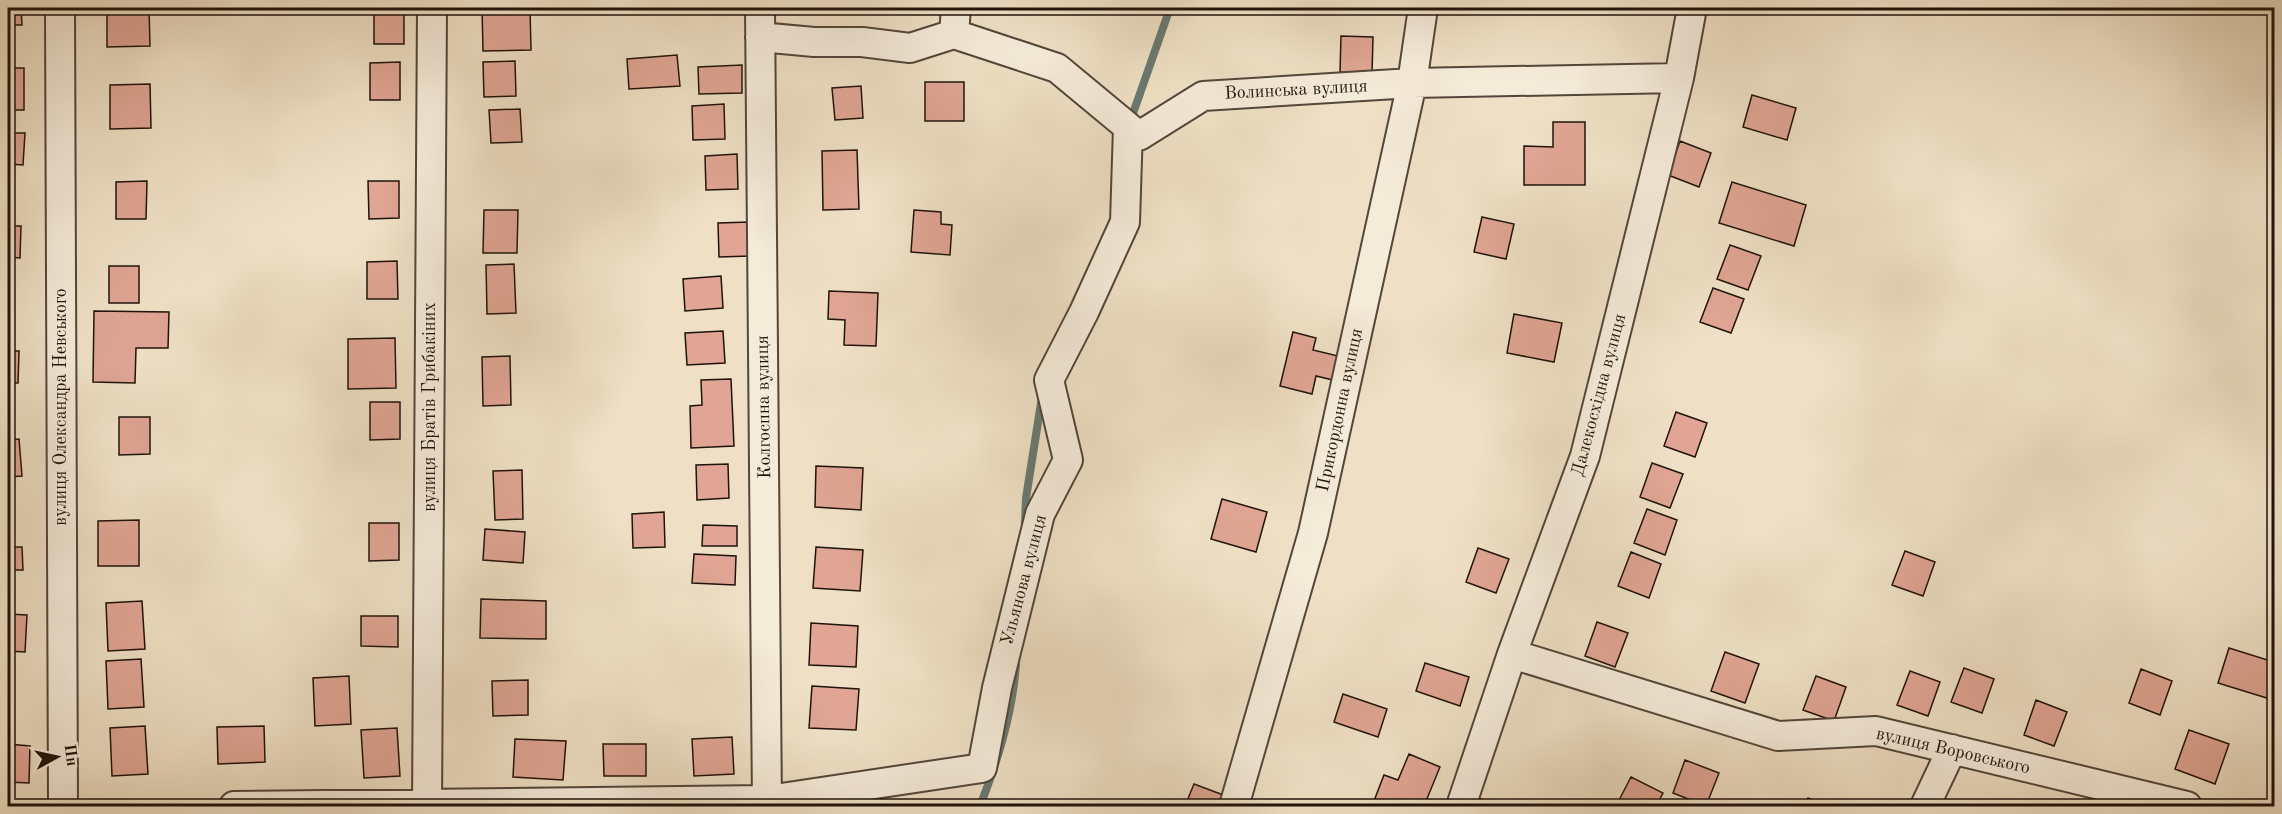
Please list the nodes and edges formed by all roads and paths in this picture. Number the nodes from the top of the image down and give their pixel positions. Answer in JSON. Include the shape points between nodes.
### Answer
{"nodes":[{"id":1,"x":60,"y":8,"type":"edge"},
{"id":2,"x":432,"y":8,"type":"edge"},
{"id":3,"x":760,"y":8,"type":"edge"},
{"id":4,"x":1423,"y":8,"type":"edge"},
{"id":5,"x":1692,"y":8,"type":"edge"},
{"id":6,"x":955,"y":21,"type":"edge"},
{"id":7,"x":760,"y":38,"type":"junction"},
{"id":8,"x":1679,"y":78,"type":"junction"},
{"id":9,"x":1412,"y":83,"type":"junction"},
{"id":10,"x":1128,"y":127,"type":"junction"},
{"id":11,"x":1512,"y":654,"type":"junction"},
{"id":12,"x":1952,"y":749,"type":"junction"},
{"id":13,"x":767,"y":803,"type":"edge"},
{"id":14,"x":427,"y":805,"type":"edge"},
{"id":15,"x":63,"y":807,"type":"edge"},
{"id":16,"x":234,"y":807,"type":"edge"},
{"id":17,"x":1234,"y":807,"type":"edge"},
{"id":18,"x":1461,"y":807,"type":"edge"},
{"id":19,"x":1924,"y":807,"type":"edge"},
{"id":20,"x":2187,"y":807,"type":"edge"}],
"edges":[{"from":1,"to":15,"type":"street","name":"вулиця Олександра Невського"},
{"from":2,"to":14,"type":"street","name":"вулиця Братів Грибакіних"},
{"from":3,"to":7,"type":"street","name":"Колгоспна вулиця"},
{"from":4,"to":9,"type":"street","name":"Прикордонна вулиця"},
{"from":5,"to":8,"type":"street","name":"Далекосхідна вулиця"},
{"from":6,"to":7,"type":"street","via":[[910,48]]},
{"from":6,"to":10,"type":"street","via":[[1056,68]]},
{"from":7,"to":13,"type":"street","name":"Колгоспна вулиця"},
{"from":8,"to":9,"type":"street","name":"Волинська вулиця"},
{"from":8,"to":11,"type":"street","name":"Далекосхідна вулиця","via":[[1586,456]]},
{"from":9,"to":10,"type":"street","name":"Волинська вулиця","via":[[1203,96],[1139,135]]},
{"from":9,"to":17,"type":"street","name":"Прикордонна вулиця","via":[[1312,533]]},
{"from":10,"to":13,"type":"street","name":"Ульянова вулиця","via":[[1125,222],[1049,380],[1068,460],[1040,514],[997,688],[982,768]]},
{"from":11,"to":12,"type":"street","name":"вулиця Воровського","via":[[1778,736],[1876,731]]},
{"from":11,"to":18,"type":"street","name":"Далекосхідна вулиця"},
{"from":12,"to":19,"type":"street"},
{"from":12,"to":20,"type":"street","name":"вулиця Воровського"},
{"from":13,"to":14,"type":"street"},
{"from":14,"to":16,"type":"street"}]}
